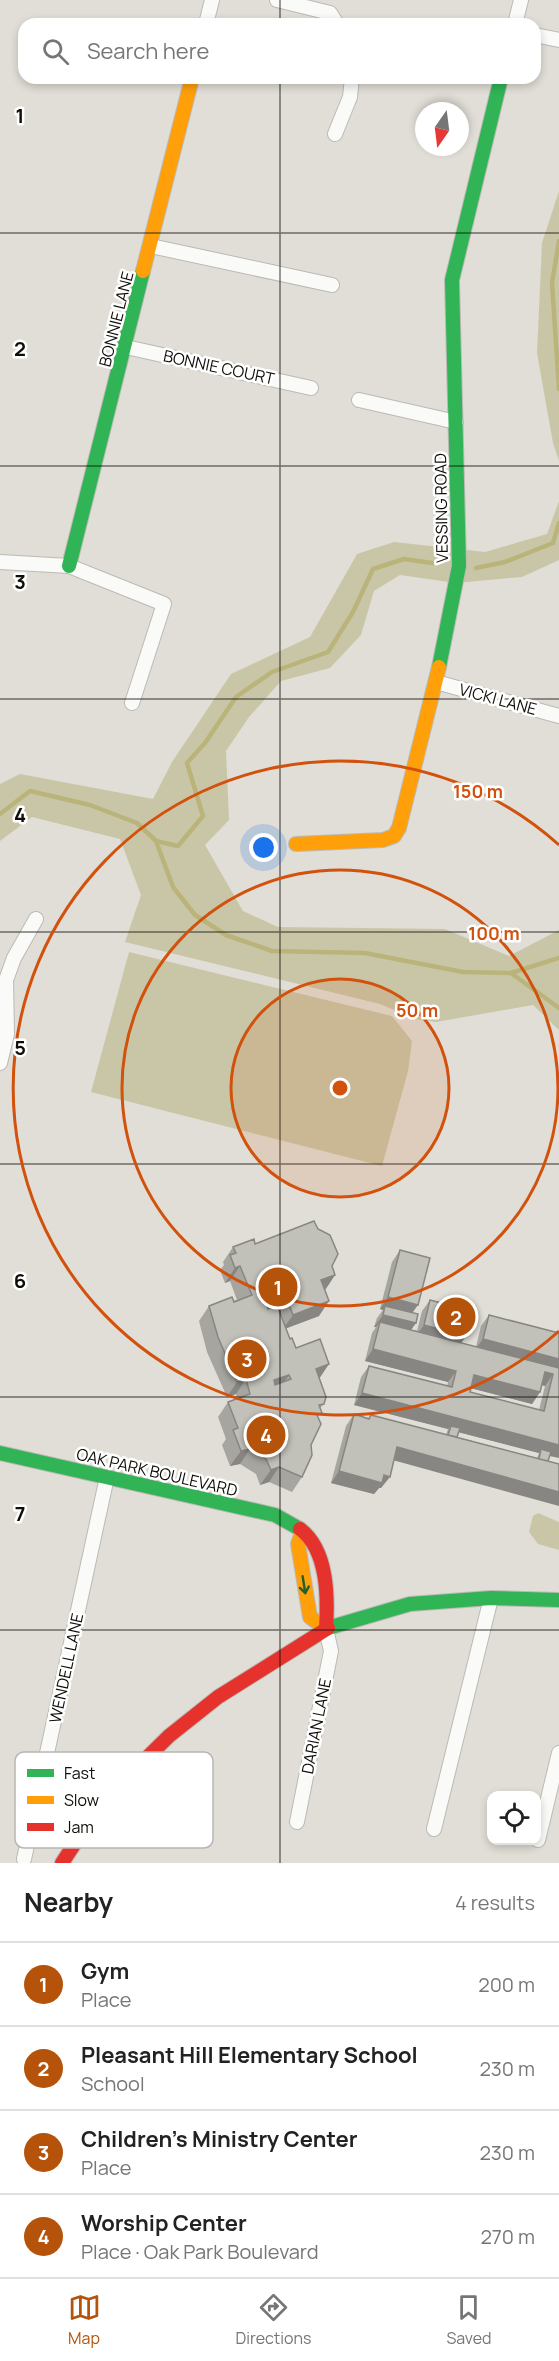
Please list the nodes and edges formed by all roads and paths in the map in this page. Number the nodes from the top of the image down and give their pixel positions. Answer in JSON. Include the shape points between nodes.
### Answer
{"nodes":[{"id":1,"x":212,"y":0,"type":"edge"},
{"id":2,"x":277,"y":0,"type":"edge"},
{"id":3,"x":521,"y":0,"type":"edge"},
{"id":4,"x":208,"y":18,"type":"edge"},
{"id":5,"x":330,"y":18,"type":"edge"},
{"id":6,"x":516,"y":18,"type":"edge"},
{"id":7,"x":541,"y":36,"type":"edge"},
{"id":8,"x":559,"y":40,"type":"edge"},
{"id":9,"x":191,"y":84,"type":"edge"},
{"id":10,"x":351,"y":84,"type":"edge"},
{"id":11,"x":500,"y":84,"type":"edge"},
{"id":12,"x":334,"y":135,"type":"dead end"},
{"id":13,"x":151,"y":246,"type":"junction"},
{"id":14,"x":332,"y":285,"type":"dead end"},
{"id":15,"x":126,"y":347,"type":"junction"},
{"id":16,"x":311,"y":388,"type":"dead end"},
{"id":17,"x":359,"y":400,"type":"dead end"},
{"id":18,"x":456,"y":422,"type":"junction"},
{"id":19,"x":0,"y":562,"type":"edge"},
{"id":20,"x":69,"y":566,"type":"junction"},
{"id":21,"x":436,"y":682,"type":"junction"},
{"id":22,"x":132,"y":703,"type":"dead end"},
{"id":23,"x":559,"y":716,"type":"edge"},
{"id":24,"x":296,"y":844,"type":"dead end"},
{"id":25,"x":36,"y":920,"type":"dead end"},
{"id":26,"x":0,"y":1063,"type":"edge"},
{"id":27,"x":0,"y":1453,"type":"edge"},
{"id":28,"x":107,"y":1477,"type":"junction"},
{"id":29,"x":302,"y":1533,"type":"junction"},
{"id":30,"x":491,"y":1598,"type":"junction"},
{"id":31,"x":559,"y":1600,"type":"edge"},
{"id":32,"x":326,"y":1629,"type":"junction"},
{"id":33,"x":47,"y":1752,"type":"edge"},
{"id":34,"x":153,"y":1752,"type":"edge"},
{"id":35,"x":559,"y":1753,"type":"edge"},
{"id":36,"x":297,"y":1822,"type":"dead end"},
{"id":37,"x":541,"y":1828,"type":"edge"},
{"id":38,"x":434,"y":1829,"type":"dead end"},
{"id":39,"x":27,"y":1848,"type":"edge"},
{"id":40,"x":72,"y":1848,"type":"edge"},
{"id":41,"x":24,"y":1860,"type":"dead end"},
{"id":42,"x":62,"y":1863,"type":"edge"}],
"edges":[{"from":1,"to":4,"type":"street"},
{"from":2,"to":5,"type":"street"},
{"from":3,"to":6,"type":"street"},
{"from":7,"to":8,"type":"street"},
{"from":9,"to":13,"type":"street","name":"BONNIE LANE"},
{"from":10,"to":12,"type":"street"},
{"from":11,"to":18,"type":"street","name":"VESSING ROAD","via":[[452,280]]},
{"from":13,"to":14,"type":"street"},
{"from":13,"to":15,"type":"street","name":"BONNIE LANE"},
{"from":15,"to":16,"type":"street","name":"BONNIE COURT"},
{"from":15,"to":20,"type":"street","name":"BONNIE LANE"},
{"from":17,"to":18,"type":"street"},
{"from":18,"to":21,"type":"street","name":"VESSING ROAD","via":[[459,566]]},
{"from":19,"to":20,"type":"street"},
{"from":20,"to":22,"type":"street","via":[[164,604]]},
{"from":21,"to":23,"type":"street","name":"VICKI LANE"},
{"from":21,"to":24,"type":"street","name":"VESSING ROAD","via":[[394,836],[383,840]]},
{"from":25,"to":26,"type":"street","via":[[6,980],[7,1034]]},
{"from":27,"to":28,"type":"street","name":"OAK PARK BOULEVARD"},
{"from":28,"to":29,"type":"street","name":"OAK PARK BOULEVARD","via":[[275,1515],[295,1524]]},
{"from":28,"to":33,"type":"street","name":"WENDELL LANE"},
{"from":29,"to":32,"type":"street","name":"OAK PARK BOULEVARD","via":[[315,1544],[328,1606]]},
{"from":29,"to":32,"type":"street","one_way":true,"via":[[298,1544],[310,1617]]},
{"from":30,"to":31,"type":"street"},
{"from":30,"to":32,"type":"street","via":[[410,1604]]},
{"from":30,"to":38,"type":"street"},
{"from":32,"to":34,"type":"street","via":[[218,1697]]},
{"from":32,"to":36,"type":"street","name":"DARIAN LANE","via":[[331,1651]]},
{"from":35,"to":37,"type":"street"},
{"from":39,"to":41,"type":"street","name":"WENDELL LANE"},
{"from":40,"to":42,"type":"street"}]}
